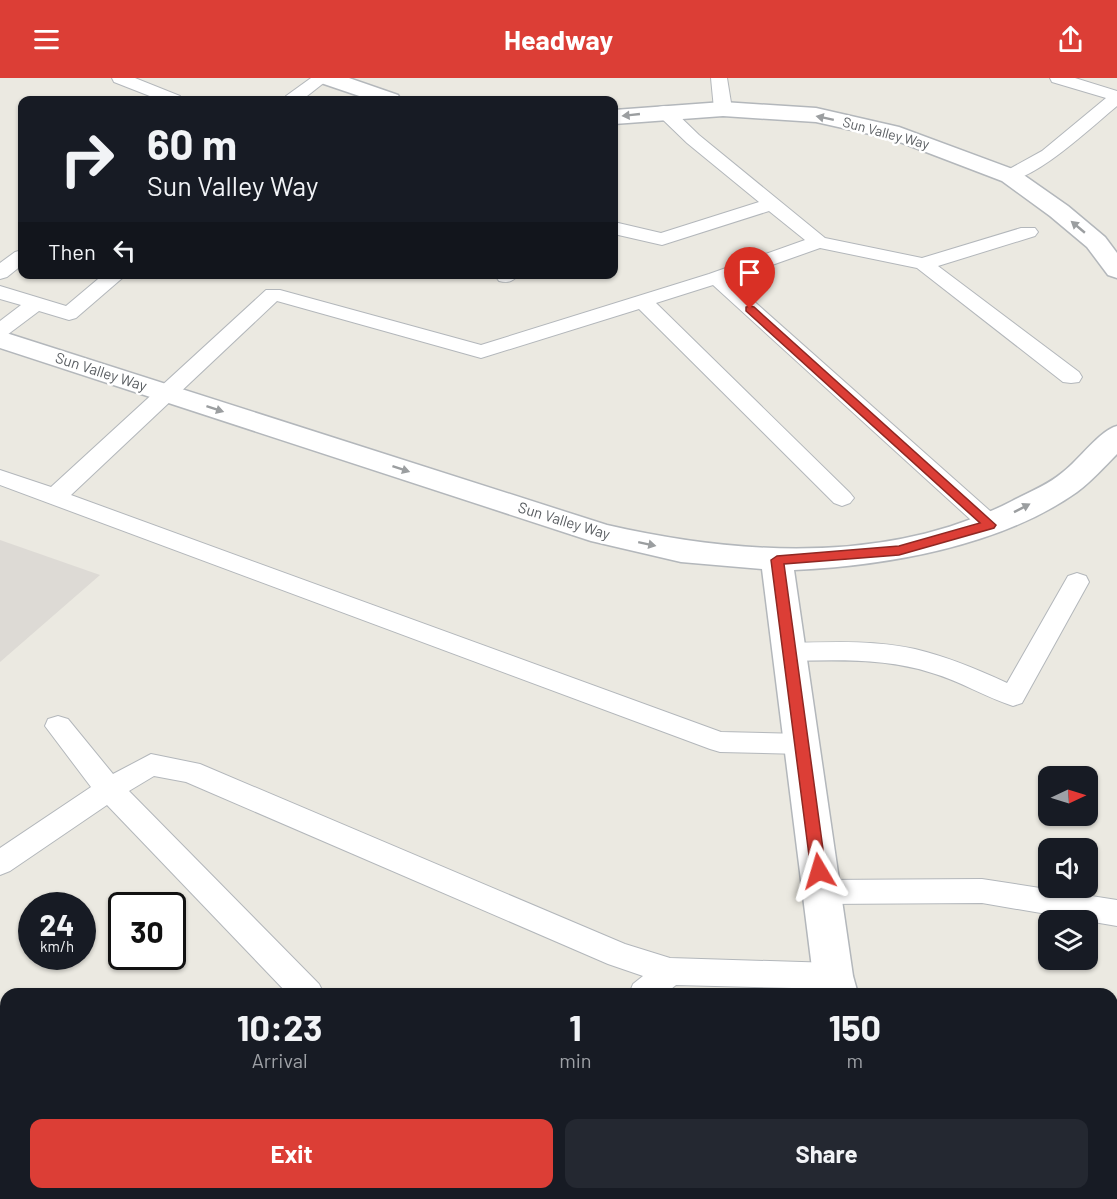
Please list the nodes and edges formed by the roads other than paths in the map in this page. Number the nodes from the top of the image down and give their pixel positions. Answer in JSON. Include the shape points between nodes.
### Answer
{"nodes":[{"id":1,"x":120,"y":78,"type":"edge"},
{"id":2,"x":322,"y":78,"type":"edge"},
{"id":3,"x":329,"y":78,"type":"edge"},
{"id":4,"x":719,"y":78,"type":"edge"},
{"id":5,"x":1058,"y":78,"type":"edge"},
{"id":6,"x":164,"y":96,"type":"edge"},
{"id":7,"x":297,"y":96,"type":"edge"},
{"id":8,"x":379,"y":96,"type":"edge"},
{"id":9,"x":1117,"y":97,"type":"edge"},
{"id":10,"x":723,"y":109,"type":"junction"},
{"id":11,"x":664,"y":111,"type":"junction"},
{"id":12,"x":618,"y":117,"type":"edge"},
{"id":13,"x":1010,"y":176,"type":"junction"},
{"id":14,"x":772,"y":204,"type":"junction"},
{"id":15,"x":618,"y":229,"type":"edge"},
{"id":16,"x":1028,"y":232,"type":"dead end"},
{"id":17,"x":819,"y":242,"type":"junction"},
{"id":18,"x":18,"y":259,"type":"edge"},
{"id":19,"x":923,"y":264,"type":"junction"},
{"id":20,"x":1117,"y":270,"type":"edge"},
{"id":21,"x":0,"y":273,"type":"edge"},
{"id":22,"x":716,"y":278,"type":"junction"},
{"id":23,"x":111,"y":279,"type":"edge"},
{"id":24,"x":0,"y":292,"type":"edge"},
{"id":25,"x":642,"y":301,"type":"junction"},
{"id":26,"x":35,"y":304,"type":"junction"},
{"id":27,"x":0,"y":331,"type":"edge"},
{"id":28,"x":0,"y":339,"type":"edge"},
{"id":29,"x":1071,"y":378,"type":"dead end"},
{"id":30,"x":167,"y":393,"type":"junction"},
{"id":31,"x":1117,"y":435,"type":"edge"},
{"id":32,"x":0,"y":477,"type":"edge"},
{"id":33,"x":56,"y":496,"type":"junction"},
{"id":34,"x":842,"y":498,"type":"dead end"},
{"id":35,"x":990,"y":525,"type":"junction"},
{"id":36,"x":777,"y":560,"type":"junction"},
{"id":37,"x":1077,"y":582,"type":"dead end"},
{"id":38,"x":790,"y":652,"type":"junction"},
{"id":39,"x":58,"y":726,"type":"dead end"},
{"id":40,"x":802,"y":744,"type":"junction"},
{"id":41,"x":109,"y":789,"type":"junction"},
{"id":42,"x":0,"y":863,"type":"edge"},
{"id":43,"x":821,"y":892,"type":"junction"},
{"id":44,"x":1117,"y":913,"type":"edge"},
{"id":45,"x":670,"y":970,"type":"junction"},
{"id":46,"x":835,"y":985,"type":"edge"},
{"id":47,"x":302,"y":988,"type":"edge"},
{"id":48,"x":650,"y":988,"type":"edge"}],
"edges":[{"from":1,"to":6,"type":"lane"},
{"from":2,"to":7,"type":"lane"},
{"from":3,"to":8,"type":"street"},
{"from":4,"to":10,"type":"lane"},
{"from":5,"to":9,"type":"lane"},
{"from":9,"to":13,"type":"lane","via":[[1048,156]]},
{"from":10,"to":11,"type":"street","name":"Sun Valley Way"},
{"from":13,"to":10,"type":"street","name":"Sun Valley Way","one_way":true,"via":[[899,134],[816,115]]},
{"from":11,"to":12,"type":"street","name":"Sun Valley Way","one_way":true},
{"from":11,"to":14,"type":"lane"},
{"from":20,"to":13,"type":"street","name":"Sun Valley Way","one_way":true,"via":[[1096,242]]},
{"from":14,"to":15,"type":"lane","via":[[662,239]]},
{"from":14,"to":17,"type":"lane"},
{"from":16,"to":19,"type":"lane"},
{"from":17,"to":19,"type":"lane"},
{"from":17,"to":22,"type":"lane"},
{"from":18,"to":21,"type":"lane"},
{"from":19,"to":29,"type":"lane"},
{"from":22,"to":25,"type":"lane"},
{"from":22,"to":35,"type":"lane"},
{"from":23,"to":26,"type":"lane","via":[[69,314]]},
{"from":24,"to":26,"type":"lane"},
{"from":25,"to":30,"type":"lane","via":[[481,352],[273,294]]},
{"from":25,"to":34,"type":"lane"},
{"from":26,"to":27,"type":"lane"},
{"from":28,"to":30,"type":"street","name":"Sun Valley Way"},
{"from":30,"to":33,"type":"lane"},
{"from":30,"to":36,"type":"street","name":"Sun Valley Way","one_way":true,"via":[[602,534],[691,553]]},
{"from":35,"to":31,"type":"street","name":"Sun Valley Way","one_way":true,"via":[[1060,489]]},
{"from":32,"to":33,"type":"lane"},
{"from":33,"to":40,"type":"lane","via":[[720,742]]},
{"from":35,"to":36,"type":"street","name":"Sun Valley Way","via":[[899,550]]},
{"from":36,"to":38,"type":"street"},
{"from":37,"to":38,"type":"lane","via":[[1013,696],[933,663],[898,655]]},
{"from":38,"to":40,"type":"street"},
{"from":39,"to":41,"type":"lane"},
{"from":40,"to":43,"type":"street"},
{"from":41,"to":42,"type":"lane"},
{"from":41,"to":45,"type":"lane","via":[[151,765],[190,772],[618,955]]},
{"from":41,"to":47,"type":"lane"},
{"from":43,"to":44,"type":"lane","via":[[982,891]]},
{"from":43,"to":46,"type":"street"},
{"from":45,"to":46,"type":"lane"},
{"from":45,"to":48,"type":"lane"}]}
